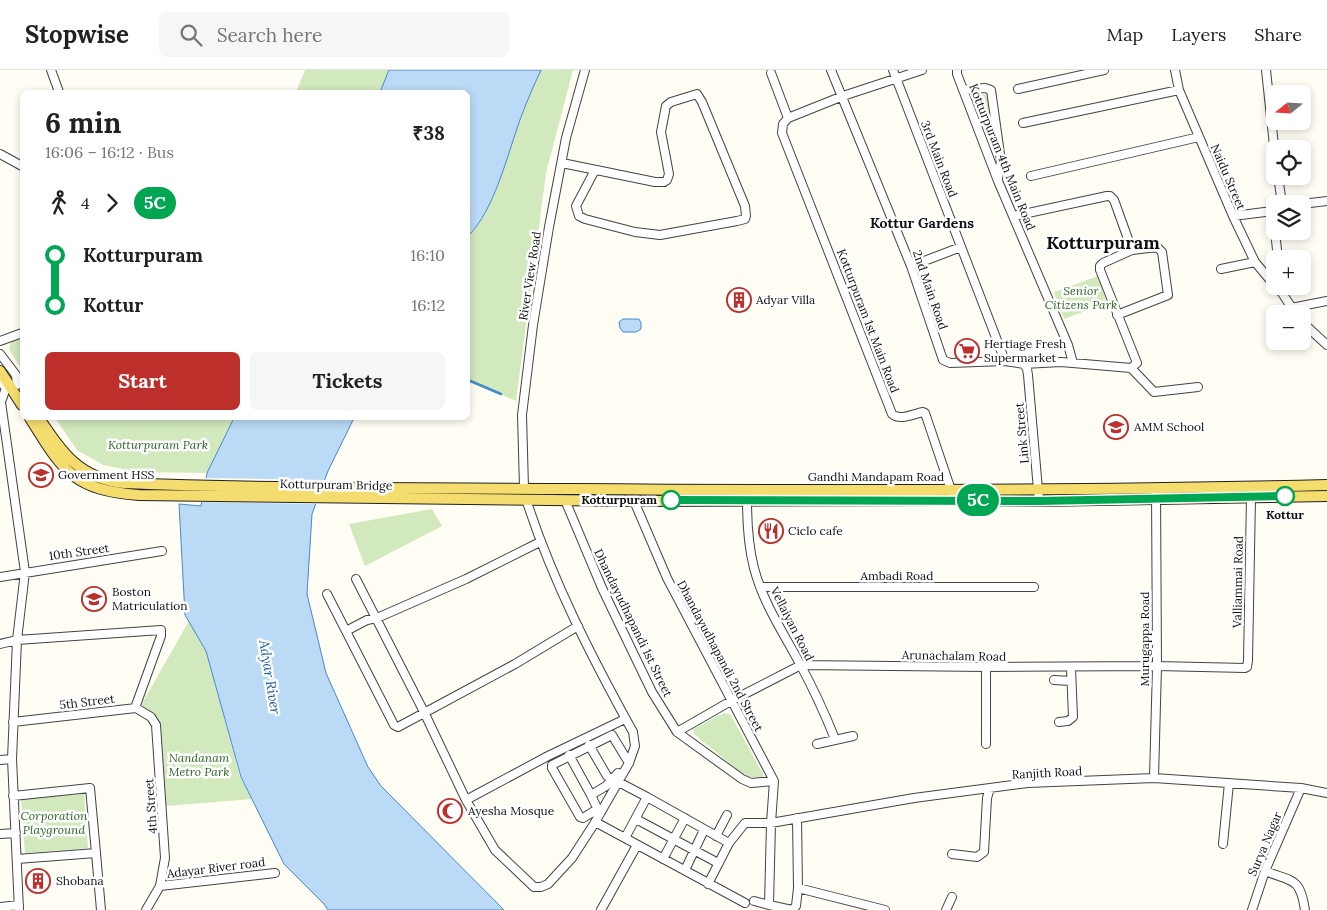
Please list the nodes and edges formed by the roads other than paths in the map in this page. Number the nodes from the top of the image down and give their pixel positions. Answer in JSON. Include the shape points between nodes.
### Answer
{"nodes":[{"id":1,"x":51,"y":70,"type":"edge"},
{"id":2,"x":585,"y":70,"type":"edge"},
{"id":3,"x":831,"y":70,"type":"edge"},
{"id":4,"x":922,"y":70,"type":"edge"},
{"id":5,"x":957,"y":70,"type":"edge"},
{"id":6,"x":1104,"y":70,"type":"edge"},
{"id":7,"x":1175,"y":70,"type":"edge"},
{"id":8,"x":1266,"y":70,"type":"edge"},
{"id":9,"x":771,"y":73,"type":"dead end"},
{"id":10,"x":895,"y":74,"type":"edge"},
{"id":11,"x":1018,"y":89,"type":"dead end"},
{"id":12,"x":58,"y":90,"type":"edge"},
{"id":13,"x":963,"y":90,"type":"junction"},
{"id":14,"x":1179,"y":90,"type":"junction"},
{"id":15,"x":843,"y":96,"type":"junction"},
{"id":16,"x":788,"y":118,"type":"junction"},
{"id":17,"x":1023,"y":123,"type":"dead end"},
{"id":18,"x":1199,"y":137,"type":"junction"},
{"id":19,"x":1273,"y":140,"type":"edge"},
{"id":20,"x":0,"y":154,"type":"edge"},
{"id":21,"x":562,"y":163,"type":"junction"},
{"id":22,"x":20,"y":165,"type":"edge"},
{"id":23,"x":595,"y":170,"type":"junction"},
{"id":24,"x":1031,"y":176,"type":"dead end"},
{"id":25,"x":998,"y":181,"type":"junction"},
{"id":26,"x":1327,"y":201,"type":"edge"},
{"id":27,"x":1311,"y":203,"type":"edge"},
{"id":28,"x":1266,"y":212,"type":"edge"},
{"id":29,"x":1014,"y":216,"type":"junction"},
{"id":30,"x":1233,"y":216,"type":"junction"},
{"id":31,"x":961,"y":247,"type":"junction"},
{"id":32,"x":1132,"y":250,"type":"junction"},
{"id":33,"x":1255,"y":262,"type":"junction"},
{"id":34,"x":911,"y":266,"type":"junction"},
{"id":35,"x":1221,"y":269,"type":"dead end"},
{"id":36,"x":1266,"y":275,"type":"edge"},
{"id":37,"x":1327,"y":301,"type":"edge"},
{"id":38,"x":1311,"y":306,"type":"edge"},
{"id":39,"x":1117,"y":315,"type":"junction"},
{"id":40,"x":1311,"y":330,"type":"edge"},
{"id":41,"x":20,"y":334,"type":"edge"},
{"id":42,"x":0,"y":341,"type":"edge"},
{"id":43,"x":1327,"y":344,"type":"edge"},
{"id":44,"x":0,"y":354,"type":"edge"},
{"id":45,"x":1005,"y":361,"type":"junction"},
{"id":46,"x":0,"y":362,"type":"edge"},
{"id":47,"x":1073,"y":363,"type":"junction"},
{"id":48,"x":1024,"y":364,"type":"junction"},
{"id":49,"x":1131,"y":368,"type":"junction"},
{"id":50,"x":0,"y":371,"type":"edge"},
{"id":51,"x":0,"y":381,"type":"edge"},
{"id":52,"x":1198,"y":387,"type":"dead end"},
{"id":53,"x":15,"y":389,"type":"edge"},
{"id":54,"x":1,"y":402,"type":"edge"},
{"id":55,"x":31,"y":420,"type":"edge"},
{"id":56,"x":40,"y":420,"type":"edge"},
{"id":57,"x":1327,"y":485,"type":"edge"},
{"id":58,"x":952,"y":489,"type":"junction"},
{"id":59,"x":1156,"y":489,"type":"junction"},
{"id":60,"x":1038,"y":490,"type":"junction"},
{"id":61,"x":520,"y":494,"type":"junction"},
{"id":62,"x":1327,"y":496,"type":"edge"},
{"id":63,"x":1251,"y":497,"type":"junction"},
{"id":64,"x":565,"y":500,"type":"junction"},
{"id":65,"x":747,"y":500,"type":"junction"},
{"id":66,"x":952,"y":500,"type":"junction"},
{"id":67,"x":1155,"y":500,"type":"junction"},
{"id":68,"x":634,"y":501,"type":"junction"},
{"id":69,"x":1039,"y":501,"type":"junction"},
{"id":70,"x":540,"y":542,"type":"junction"},
{"id":71,"x":162,"y":551,"type":"dead end"},
{"id":72,"x":25,"y":572,"type":"junction"},
{"id":73,"x":0,"y":577,"type":"edge"},
{"id":74,"x":356,"y":578,"type":"dead end"},
{"id":75,"x":760,"y":587,"type":"junction"},
{"id":76,"x":1034,"y":587,"type":"dead end"},
{"id":77,"x":328,"y":594,"type":"dead end"},
{"id":78,"x":376,"y":618,"type":"junction"},
{"id":79,"x":578,"y":626,"type":"junction"},
{"id":80,"x":346,"y":631,"type":"junction"},
{"id":81,"x":17,"y":640,"type":"junction"},
{"id":82,"x":0,"y":644,"type":"edge"},
{"id":83,"x":801,"y":665,"type":"junction"},
{"id":84,"x":1157,"y":666,"type":"junction"},
{"id":85,"x":1247,"y":667,"type":"joint"},
{"id":86,"x":986,"y":668,"type":"junction"},
{"id":87,"x":1071,"y":668,"type":"junction"},
{"id":88,"x":1054,"y":680,"type":"dead end"},
{"id":89,"x":1071,"y":681,"type":"junction"},
{"id":90,"x":731,"y":701,"type":"junction"},
{"id":91,"x":135,"y":708,"type":"junction"},
{"id":92,"x":424,"y":712,"type":"junction"},
{"id":93,"x":625,"y":719,"type":"junction"},
{"id":94,"x":13,"y":722,"type":"junction"},
{"id":95,"x":1059,"y":722,"type":"dead end"},
{"id":96,"x":677,"y":732,"type":"junction"},
{"id":97,"x":852,"y":736,"type":"dead end"},
{"id":98,"x":835,"y":740,"type":"junction"},
{"id":99,"x":817,"y":744,"type":"dead end"},
{"id":100,"x":986,"y":744,"type":"dead end"},
{"id":101,"x":589,"y":745,"type":"junction"},
{"id":102,"x":569,"y":755,"type":"junction"},
{"id":103,"x":12,"y":759,"type":"junction"},
{"id":104,"x":0,"y":760,"type":"edge"},
{"id":105,"x":628,"y":761,"type":"junction"},
{"id":106,"x":1154,"y":778,"type":"junction"},
{"id":107,"x":616,"y":780,"type":"junction"},
{"id":108,"x":774,"y":781,"type":"junction"},
{"id":109,"x":1229,"y":783,"type":"junction"},
{"id":110,"x":990,"y":788,"type":"junction"},
{"id":111,"x":1301,"y":788,"type":"junction"},
{"id":112,"x":1327,"y":794,"type":"edge"},
{"id":113,"x":591,"y":795,"type":"junction"},
{"id":114,"x":13,"y":796,"type":"junction"},
{"id":115,"x":647,"y":797,"type":"junction"},
{"id":116,"x":466,"y":800,"type":"junction"},
{"id":117,"x":727,"y":815,"type":"dead end"},
{"id":118,"x":685,"y":818,"type":"junction"},
{"id":119,"x":797,"y":818,"type":"junction"},
{"id":120,"x":636,"y":819,"type":"junction"},
{"id":121,"x":771,"y":823,"type":"junction"},
{"id":122,"x":594,"y":824,"type":"junction"},
{"id":123,"x":704,"y":830,"type":"junction"},
{"id":124,"x":16,"y":833,"type":"junction"},
{"id":125,"x":0,"y":834,"type":"edge"},
{"id":126,"x":716,"y":836,"type":"junction"},
{"id":127,"x":624,"y":838,"type":"junction"},
{"id":128,"x":674,"y":839,"type":"junction"},
{"id":129,"x":728,"y":843,"type":"junction"},
{"id":130,"x":1223,"y":844,"type":"dead end"},
{"id":131,"x":637,"y":845,"type":"junction"},
{"id":132,"x":694,"y":850,"type":"junction"},
{"id":133,"x":96,"y":853,"type":"junction"},
{"id":134,"x":952,"y":854,"type":"dead end"},
{"id":135,"x":17,"y":859,"type":"junction"},
{"id":136,"x":662,"y":859,"type":"junction"},
{"id":137,"x":718,"y":862,"type":"junction"},
{"id":138,"x":685,"y":870,"type":"junction"},
{"id":139,"x":1264,"y":871,"type":"junction"},
{"id":140,"x":275,"y":873,"type":"dead end"},
{"id":141,"x":708,"y":884,"type":"junction"},
{"id":142,"x":160,"y":886,"type":"junction"},
{"id":143,"x":798,"y":888,"type":"junction"},
{"id":144,"x":952,"y":897,"type":"dead end"},
{"id":145,"x":754,"y":901,"type":"dead end"},
{"id":146,"x":745,"y":902,"type":"dead end"},
{"id":147,"x":768,"y":905,"type":"junction"},
{"id":148,"x":0,"y":906,"type":"edge"},
{"id":149,"x":19,"y":908,"type":"edge"},
{"id":150,"x":101,"y":910,"type":"edge"},
{"id":151,"x":146,"y":910,"type":"edge"},
{"id":152,"x":601,"y":910,"type":"edge"},
{"id":153,"x":885,"y":910,"type":"edge"},
{"id":154,"x":946,"y":910,"type":"edge"},
{"id":155,"x":1252,"y":910,"type":"edge"},
{"id":156,"x":1305,"y":910,"type":"edge"}],
"edges":[{"from":1,"to":12,"type":"street"},
{"from":2,"to":21,"type":"street","name":"River View Road"},
{"from":3,"to":15,"type":"street","name":"2nd Main Road"},
{"from":4,"to":10,"type":"street"},
{"from":5,"to":13,"type":"street","name":"Kotturpuram 4th Main Road"},
{"from":6,"to":11,"type":"street"},
{"from":7,"to":14,"type":"street","name":"Naidu Street"},
{"from":8,"to":19,"type":"street"},
{"from":9,"to":16,"type":"street"},
{"from":10,"to":15,"type":"street"},
{"from":10,"to":31,"type":"street","name":"3rd Main Road"},
{"from":13,"to":25,"type":"street","name":"Kotturpuram 4th Main Road"},
{"from":13,"to":25,"type":"street","via":[[991,90],[1001,161]]},
{"from":14,"to":17,"type":"street"},
{"from":14,"to":18,"type":"street","name":"Naidu Street"},
{"from":15,"to":16,"type":"street"},
{"from":15,"to":34,"type":"street","name":"2nd Main Road"},
{"from":16,"to":58,"type":"street","name":"Kotturpuram 1st Main Road","via":[[782,133],[892,414],[900,418],[925,413]]},
{"from":18,"to":24,"type":"street"},
{"from":18,"to":30,"type":"street","name":"Naidu Street"},
{"from":20,"to":22,"type":"street"},
{"from":21,"to":23,"type":"street"},
{"from":21,"to":61,"type":"street","name":"River View Road","via":[[549,227],[522,415]]},
{"from":23,"to":23,"type":"street","via":[[576,206],[579,216],[585,219],[660,235],[737,222],[746,216],[745,206],[697,94],[666,106],[660,128],[669,174],[667,180],[655,182]]},
{"from":25,"to":29,"type":"street","name":"Kotturpuram 4th Main Road"},
{"from":26,"to":27,"type":"street"},
{"from":28,"to":30,"type":"street"},
{"from":29,"to":32,"type":"street","via":[[1110,196]]},
{"from":29,"to":47,"type":"street","name":"Kotturpuram 4th Main Road"},
{"from":30,"to":33,"type":"street","name":"Naidu Street"},
{"from":31,"to":34,"type":"street"},
{"from":31,"to":45,"type":"street","name":"3rd Main Road"},
{"from":32,"to":39,"type":"street","via":[[1100,266]]},
{"from":32,"to":39,"type":"street","via":[[1160,248],[1168,295]]},
{"from":33,"to":35,"type":"street"},
{"from":33,"to":36,"type":"street","name":"Naidu Street"},
{"from":34,"to":45,"type":"street","name":"2nd Main Road","via":[[943,360],[950,363]]},
{"from":37,"to":38,"type":"street"},
{"from":39,"to":49,"type":"street","via":[[1137,363]]},
{"from":40,"to":43,"type":"street"},
{"from":41,"to":42,"type":"street"},
{"from":44,"to":53,"type":"street","via":[[16,375]]},
{"from":45,"to":48,"type":"street","name":"2nd Main Road"},
{"from":46,"to":53,"type":"main road"},
{"from":47,"to":48,"type":"street","name":"2nd Main Road"},
{"from":47,"to":49,"type":"street","name":"2nd Main Road"},
{"from":48,"to":60,"type":"street","name":"Link Street","via":[[1028,369]]},
{"from":49,"to":52,"type":"street","via":[[1154,392]]},
{"from":50,"to":53,"type":"main road"},
{"from":51,"to":53,"type":"street"},
{"from":53,"to":54,"type":"street"},
{"from":54,"to":72,"type":"street"},
{"from":55,"to":61,"type":"main road","name":"Kotturpuram Bridge","via":[[60,463],[81,481],[110,492],[158,495]]},
{"from":56,"to":61,"type":"main road","name":"Kotturpuram Bridge","via":[[68,458],[97,478],[113,482]]},
{"from":57,"to":59,"type":"main road","name":"Gandhi Mandapam Road"},
{"from":58,"to":60,"type":"main road","name":"Gandhi Mandapam Road"},
{"from":58,"to":61,"type":"main road","name":"Gandhi Mandapam Road"},
{"from":58,"to":66,"type":"street","name":"Kotturpuram 1st Main Road"},
{"from":59,"to":60,"type":"main road","name":"Gandhi Mandapam Road"},
{"from":59,"to":67,"type":"street","name":"Murugappa Road"},
{"from":60,"to":69,"type":"street","name":"Link Street"},
{"from":61,"to":64,"type":"main road","name":"Gandhi Mandapam Road"},
{"from":61,"to":70,"type":"street","name":"River View Road"},
{"from":62,"to":63,"type":"main road","name":"Gandhi Mandapam Road"},
{"from":63,"to":67,"type":"main road","name":"Gandhi Mandapam Road"},
{"from":63,"to":85,"type":"street","name":"Valliammai Road"},
{"from":64,"to":68,"type":"main road","name":"Gandhi Mandapam Road"},
{"from":64,"to":96,"type":"street","name":"Dhandayudhapandi 1st Street","via":[[602,588],[652,692]]},
{"from":65,"to":66,"type":"main road","name":"Gandhi Mandapam Road"},
{"from":65,"to":68,"type":"main road","name":"Gandhi Mandapam Road"},
{"from":65,"to":75,"type":"street","name":"Vellaiyan Road","via":[[748,538]]},
{"from":66,"to":69,"type":"main road","name":"Gandhi Mandapam Road"},
{"from":67,"to":69,"type":"main road","name":"Gandhi Mandapam Road"},
{"from":67,"to":84,"type":"street","name":"Murugappa Road"},
{"from":68,"to":90,"type":"street","name":"Dhandayudhapandi 2nd Street","via":[[667,578]]},
{"from":70,"to":78,"type":"street"},
{"from":70,"to":79,"type":"street","name":"River View Road"},
{"from":71,"to":72,"type":"street","name":"10th Street"},
{"from":72,"to":73,"type":"street","name":"10th Street"},
{"from":72,"to":81,"type":"street"},
{"from":74,"to":78,"type":"street"},
{"from":75,"to":76,"type":"street","name":"Ambadi Road"},
{"from":75,"to":83,"type":"street","name":"Vellaiyan Road"},
{"from":77,"to":80,"type":"street"},
{"from":78,"to":80,"type":"street"},
{"from":78,"to":92,"type":"street"},
{"from":79,"to":92,"type":"street"},
{"from":79,"to":93,"type":"street","name":"River View Road"},
{"from":80,"to":92,"type":"street","via":[[396,726]]},
{"from":81,"to":82,"type":"street"},
{"from":81,"to":91,"type":"street","via":[[161,630]]},
{"from":81,"to":94,"type":"street"},
{"from":83,"to":86,"type":"street","name":"Arunachalam Road"},
{"from":83,"to":90,"type":"street","name":"Arunachalam Road"},
{"from":83,"to":98,"type":"street","name":"Vellaiyan Road"},
{"from":84,"to":85,"type":"street","name":"Arunachalam Road"},
{"from":84,"to":87,"type":"street","name":"Arunachalam Road"},
{"from":84,"to":106,"type":"street","name":"Murugappa Road"},
{"from":86,"to":87,"type":"street","name":"Arunachalam Road"},
{"from":86,"to":100,"type":"street"},
{"from":87,"to":89,"type":"street"},
{"from":88,"to":89,"type":"street"},
{"from":89,"to":95,"type":"street","via":[[1072,717]]},
{"from":90,"to":96,"type":"street","name":"Arunachalam Road"},
{"from":90,"to":108,"type":"street","name":"Dhandayudhapandi 2nd Street"},
{"from":91,"to":94,"type":"street","name":"5th Street"},
{"from":91,"to":142,"type":"street","name":"4th Street","via":[[151,717],[156,725],[165,858]]},
{"from":92,"to":116,"type":"street"},
{"from":93,"to":105,"type":"street","name":"River View Road","via":[[635,746]]},
{"from":93,"to":116,"type":"street"},
{"from":94,"to":103,"type":"street"},
{"from":96,"to":108,"type":"street","name":"Dhandayudhapandi 1st Street","via":[[742,780],[751,783]]},
{"from":97,"to":98,"type":"street"},
{"from":98,"to":99,"type":"street"},
{"from":101,"to":102,"type":"street"},
{"from":101,"to":105,"type":"street","via":[[612,734]]},
{"from":101,"to":107,"type":"street","via":[[607,776]]},
{"from":102,"to":113,"type":"street"},
{"from":102,"to":113,"type":"street","via":[[554,763],[552,768],[582,818],[597,808]]},
{"from":103,"to":104,"type":"street"},
{"from":103,"to":114,"type":"street"},
{"from":105,"to":107,"type":"street"},
{"from":106,"to":109,"type":"street","name":"Ranjith Road"},
{"from":106,"to":110,"type":"street","name":"Ranjith Road","via":[[1028,783]]},
{"from":107,"to":113,"type":"street"},
{"from":107,"to":115,"type":"street"},
{"from":107,"to":122,"type":"street"},
{"from":108,"to":121,"type":"street"},
{"from":109,"to":111,"type":"street","name":"Ranjith Road"},
{"from":109,"to":130,"type":"street"},
{"from":110,"to":119,"type":"street","name":"Ranjith Road"},
{"from":110,"to":134,"type":"street","via":[[984,852],[977,857]]},
{"from":111,"to":112,"type":"street","name":"Ranjith Road"},
{"from":111,"to":139,"type":"street","name":"Surya Nagar"},
{"from":114,"to":124,"type":"street"},
{"from":114,"to":133,"type":"street","via":[[90,788]]},
{"from":115,"to":118,"type":"street"},
{"from":115,"to":120,"type":"street"},
{"from":116,"to":122,"type":"street","via":[[495,850],[534,886],[548,884],[572,858]]},
{"from":117,"to":126,"type":"street"},
{"from":118,"to":123,"type":"street"},
{"from":118,"to":128,"type":"street"},
{"from":119,"to":121,"type":"street","name":"Ranjith Road"},
{"from":119,"to":143,"type":"street"},
{"from":120,"to":127,"type":"street"},
{"from":120,"to":128,"type":"street"},
{"from":121,"to":129,"type":"street","name":"Ranjith Road","via":[[744,823]]},
{"from":121,"to":147,"type":"street"},
{"from":122,"to":127,"type":"street"},
{"from":123,"to":126,"type":"street"},
{"from":123,"to":132,"type":"street"},
{"from":124,"to":125,"type":"street"},
{"from":124,"to":135,"type":"street"},
{"from":126,"to":129,"type":"street"},
{"from":127,"to":131,"type":"street"},
{"from":128,"to":132,"type":"street"},
{"from":128,"to":136,"type":"street"},
{"from":129,"to":137,"type":"street"},
{"from":131,"to":136,"type":"street"},
{"from":131,"to":152,"type":"street"},
{"from":132,"to":137,"type":"street"},
{"from":132,"to":138,"type":"street"},
{"from":133,"to":135,"type":"street"},
{"from":133,"to":150,"type":"street"},
{"from":135,"to":149,"type":"street"},
{"from":136,"to":138,"type":"street"},
{"from":137,"to":141,"type":"street"},
{"from":138,"to":141,"type":"street"},
{"from":139,"to":155,"type":"street","name":"Surya Nagar"},
{"from":139,"to":156,"type":"street","via":[[1300,886]]},
{"from":140,"to":142,"type":"street","name":"Adayar River road"},
{"from":141,"to":146,"type":"street"},
{"from":142,"to":151,"type":"street"},
{"from":143,"to":147,"type":"street","via":[[796,906],[792,910]]},
{"from":143,"to":153,"type":"street"},
{"from":144,"to":154,"type":"street"},
{"from":145,"to":147,"type":"street"},
{"from":148,"to":149,"type":"street"}]}
